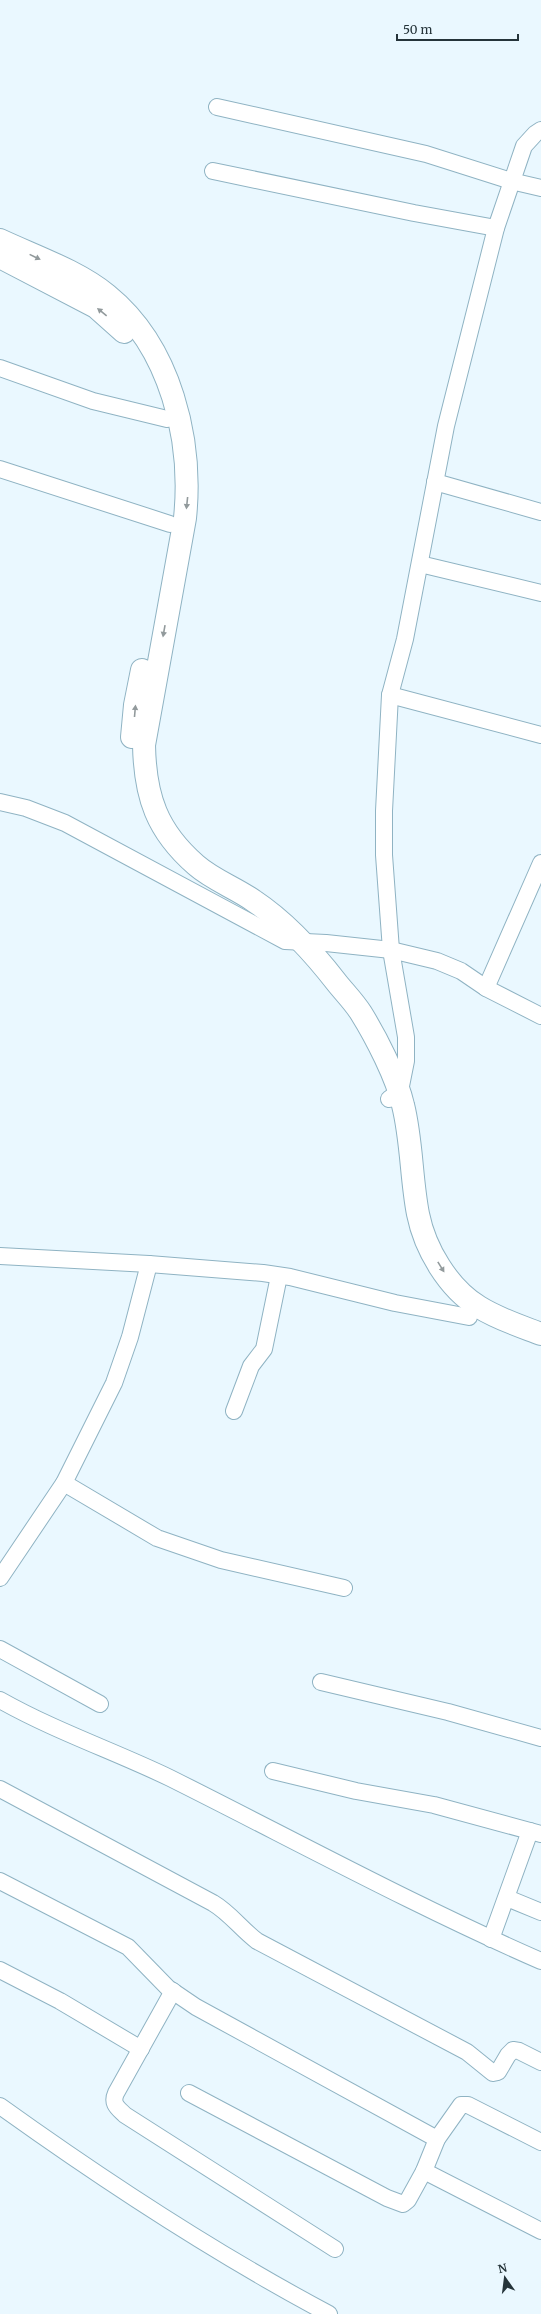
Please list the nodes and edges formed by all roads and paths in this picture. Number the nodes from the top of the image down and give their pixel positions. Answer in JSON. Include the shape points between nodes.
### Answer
{"nodes":[{"id":1,"x":217,"y":107,"type":"dead end"},
{"id":2,"x":541,"y":130,"type":"edge"},
{"id":3,"x":213,"y":171,"type":"dead end"},
{"id":4,"x":511,"y":181,"type":"junction"},
{"id":5,"x":541,"y":188,"type":"edge"},
{"id":6,"x":496,"y":228,"type":"junction"},
{"id":7,"x":0,"y":240,"type":"edge"},
{"id":8,"x":0,"y":258,"type":"edge"},
{"id":9,"x":0,"y":368,"type":"edge"},
{"id":10,"x":167,"y":419,"type":"junction"},
{"id":11,"x":0,"y":469,"type":"edge"},
{"id":12,"x":435,"y":482,"type":"junction"},
{"id":13,"x":541,"y":512,"type":"edge"},
{"id":14,"x":170,"y":524,"type":"junction"},
{"id":15,"x":420,"y":564,"type":"junction"},
{"id":16,"x":541,"y":594,"type":"edge"},
{"id":17,"x":390,"y":695,"type":"junction"},
{"id":18,"x":541,"y":735,"type":"edge"},
{"id":19,"x":0,"y":802,"type":"edge"},
{"id":20,"x":541,"y":863,"type":"edge"},
{"id":21,"x":297,"y":942,"type":"junction"},
{"id":22,"x":391,"y":950,"type":"junction"},
{"id":23,"x":486,"y":988,"type":"junction"},
{"id":24,"x":541,"y":1016,"type":"edge"},
{"id":25,"x":395,"y":1095,"type":"junction"},
{"id":26,"x":0,"y":1256,"type":"edge"},
{"id":27,"x":149,"y":1264,"type":"junction"},
{"id":28,"x":279,"y":1276,"type":"junction"},
{"id":29,"x":469,"y":1317,"type":"junction"},
{"id":30,"x":541,"y":1334,"type":"edge"},
{"id":31,"x":541,"y":1348,"type":"edge"},
{"id":32,"x":234,"y":1411,"type":"dead end"},
{"id":33,"x":64,"y":1483,"type":"junction"},
{"id":34,"x":0,"y":1578,"type":"edge"},
{"id":35,"x":344,"y":1588,"type":"dead end"},
{"id":36,"x":0,"y":1648,"type":"edge"},
{"id":37,"x":320,"y":1682,"type":"dead end"},
{"id":38,"x":0,"y":1700,"type":"edge"},
{"id":39,"x":100,"y":1704,"type":"dead end"},
{"id":40,"x":541,"y":1738,"type":"edge"},
{"id":41,"x":273,"y":1770,"type":"dead end"},
{"id":42,"x":0,"y":1789,"type":"edge"},
{"id":43,"x":536,"y":1832,"type":"edge"},
{"id":44,"x":0,"y":1881,"type":"edge"},
{"id":45,"x":507,"y":1898,"type":"junction"},
{"id":46,"x":541,"y":1912,"type":"edge"},
{"id":47,"x":491,"y":1939,"type":"junction"},
{"id":48,"x":541,"y":1961,"type":"edge"},
{"id":49,"x":0,"y":1970,"type":"edge"},
{"id":50,"x":173,"y":1991,"type":"junction"},
{"id":51,"x":141,"y":2048,"type":"junction"},
{"id":52,"x":541,"y":2062,"type":"edge"},
{"id":53,"x":189,"y":2093,"type":"dead end"},
{"id":54,"x":0,"y":2106,"type":"edge"},
{"id":55,"x":437,"y":2140,"type":"junction"},
{"id":56,"x":541,"y":2142,"type":"edge"},
{"id":57,"x":424,"y":2171,"type":"junction"},
{"id":58,"x":541,"y":2231,"type":"edge"},
{"id":59,"x":335,"y":2248,"type":"dead end"},
{"id":60,"x":329,"y":2314,"type":"edge"}],
"edges":[{"from":1,"to":4,"type":"street","via":[[426,154]]},
{"from":2,"to":4,"type":"street","via":[[524,146]]},
{"from":3,"to":6,"type":"street"},
{"from":4,"to":5,"type":"street"},
{"from":4,"to":6,"type":"street"},
{"from":6,"to":12,"type":"street","via":[[446,426]]},
{"from":7,"to":21,"type":"main road","one_way":true,"via":[[81,279],[107,295],[130,318],[152,349],[167,382],[180,420],[186,450],[188,488],[185,518],[144,745],[144,769],[158,821],[168,835],[197,866],[254,901],[287,926]]},
{"from":10,"to":8,"type":"main road","one_way":true,"via":[[151,373],[132,341],[114,321],[96,307]]},
{"from":9,"to":10,"type":"street","via":[[93,401]]},
{"from":10,"to":14,"type":"main road","via":[[174,483]]},
{"from":11,"to":14,"type":"street"},
{"from":12,"to":13,"type":"street"},
{"from":12,"to":15,"type":"street"},
{"from":21,"to":14,"type":"main road","one_way":true,"via":[[170,856],[150,828],[140,803],[130,758],[135,705]]},
{"from":15,"to":16,"type":"street"},
{"from":15,"to":17,"type":"street","via":[[405,639]]},
{"from":17,"to":18,"type":"street"},
{"from":17,"to":22,"type":"street","via":[[384,855]]},
{"from":19,"to":21,"type":"street","via":[[26,808],[65,823]]},
{"from":20,"to":23,"type":"street"},
{"from":21,"to":22,"type":"street"},
{"from":21,"to":25,"type":"main road","via":[[354,1025]]},
{"from":22,"to":23,"type":"street","via":[[450,966]]},
{"from":22,"to":25,"type":"street","via":[[406,1037],[406,1061]]},
{"from":23,"to":24,"type":"street"},
{"from":25,"to":29,"type":"main road","via":[[404,1204],[416,1253],[436,1286]]},
{"from":25,"to":30,"type":"main road","one_way":true,"via":[[406,1119],[418,1215],[427,1243],[442,1269],[458,1290],[479,1307]]},
{"from":26,"to":27,"type":"street"},
{"from":27,"to":28,"type":"street"},
{"from":27,"to":33,"type":"street","via":[[130,1337],[114,1383]]},
{"from":28,"to":29,"type":"street"},
{"from":28,"to":32,"type":"street","via":[[264,1349],[251,1366]]},
{"from":29,"to":31,"type":"main road","via":[[492,1330]]},
{"from":33,"to":34,"type":"street"},
{"from":33,"to":35,"type":"street","via":[[157,1538],[222,1560]]},
{"from":36,"to":39,"type":"street"},
{"from":37,"to":40,"type":"street","via":[[448,1712]]},
{"from":38,"to":47,"type":"street","via":[[33,1719],[168,1778]]},
{"from":41,"to":43,"type":"street","via":[[356,1791],[434,1805]]},
{"from":42,"to":52,"type":"street","via":[[212,1902],[256,1941],[467,2052],[493,2073],[498,2072],[513,2050],[519,2050]]},
{"from":43,"to":45,"type":"street"},
{"from":44,"to":50,"type":"street","via":[[128,1946]]},
{"from":45,"to":46,"type":"street"},
{"from":45,"to":47,"type":"street"},
{"from":47,"to":48,"type":"street"},
{"from":49,"to":51,"type":"street"},
{"from":50,"to":51,"type":"street"},
{"from":50,"to":55,"type":"street","via":[[196,2007]]},
{"from":51,"to":59,"type":"street","via":[[113,2098],[114,2105],[125,2115]]},
{"from":53,"to":57,"type":"street","via":[[398,2203],[406,2202]]},
{"from":54,"to":60,"type":"street","via":[[131,2196],[214,2249]]},
{"from":55,"to":56,"type":"street","via":[[462,2105]]},
{"from":55,"to":57,"type":"street"},
{"from":57,"to":58,"type":"street"}]}
